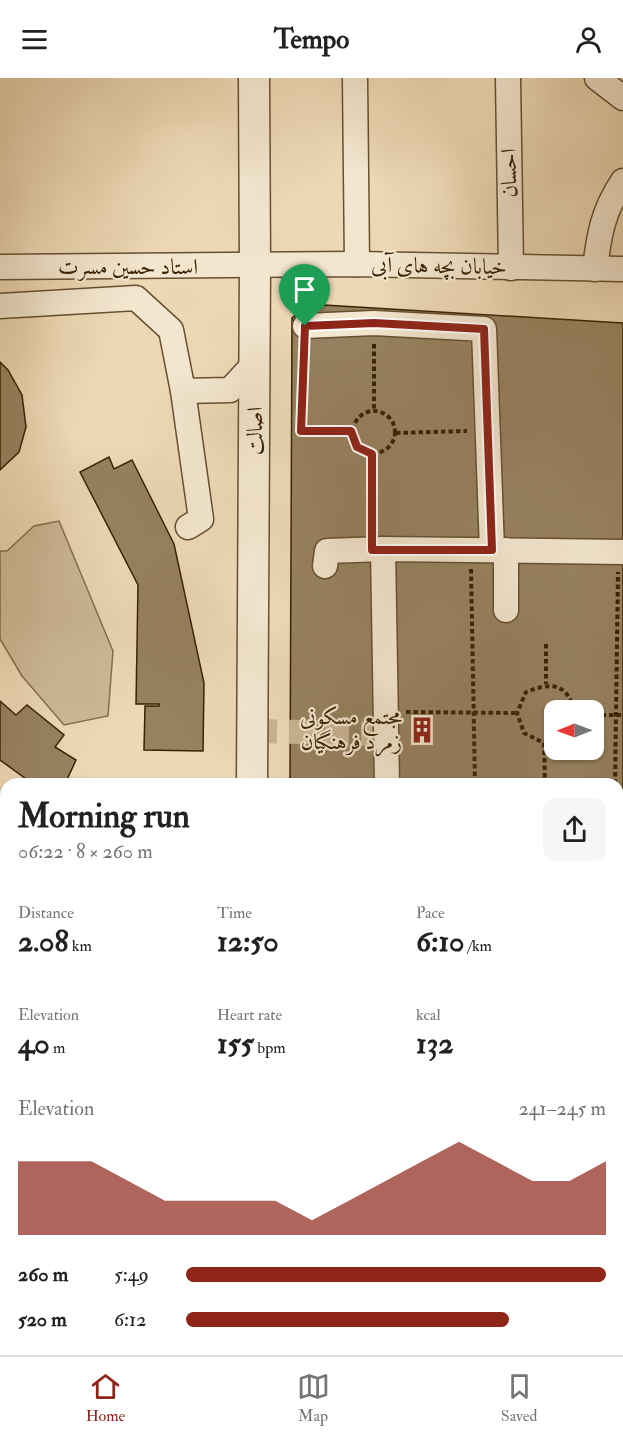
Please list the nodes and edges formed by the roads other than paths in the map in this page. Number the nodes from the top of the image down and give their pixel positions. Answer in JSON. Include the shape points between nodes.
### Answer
{"nodes":[{"id":1,"x":254,"y":78,"type":"edge"},
{"id":2,"x":355,"y":78,"type":"edge"},
{"id":3,"x":508,"y":78,"type":"edge"},
{"id":4,"x":597,"y":78,"type":"edge"},
{"id":5,"x":623,"y":98,"type":"edge"},
{"id":6,"x":623,"y":182,"type":"edge"},
{"id":7,"x":357,"y":264,"type":"junction"},
{"id":8,"x":255,"y":266,"type":"junction"},
{"id":9,"x":0,"y":267,"type":"edge"},
{"id":10,"x":511,"y":268,"type":"junction"},
{"id":11,"x":595,"y":269,"type":"junction"},
{"id":12,"x":623,"y":269,"type":"edge"},
{"id":13,"x":0,"y":306,"type":"edge"},
{"id":14,"x":305,"y":326,"type":"road end"},
{"id":15,"x":255,"y":363,"type":"junction"},
{"id":16,"x":183,"y":391,"type":"junction"},
{"id":17,"x":188,"y":527,"type":"dead end"},
{"id":18,"x":377,"y":550,"type":"junction"},
{"id":19,"x":490,"y":550,"type":"junction"},
{"id":20,"x":621,"y":552,"type":"edge"},
{"id":21,"x":325,"y":566,"type":"dead end"},
{"id":22,"x":506,"y":610,"type":"dead end"},
{"id":23,"x":252,"y":778,"type":"edge"},
{"id":24,"x":387,"y":778,"type":"edge"}],
"edges":[{"from":1,"to":8,"type":"street","name":"اصالت"},
{"from":2,"to":7,"type":"street"},
{"from":3,"to":10,"type":"street","name":"احسان"},
{"from":4,"to":5,"type":"street"},
{"from":6,"to":11,"type":"street","via":[[610,201],[599,232]]},
{"from":7,"to":8,"type":"street","name":"خیابان بچه های آبی"},
{"from":7,"to":10,"type":"street","name":"خیابان بچه های آبی"},
{"from":8,"to":9,"type":"street","name":"استاد حسین مسرت"},
{"from":8,"to":15,"type":"street","name":"اصالت"},
{"from":10,"to":11,"type":"street","name":"خیابان بچه های آبی"},
{"from":11,"to":12,"type":"street","name":"خیابان بچه های آبی"},
{"from":13,"to":16,"type":"street","via":[[136,298],[171,330]]},
{"from":14,"to":19,"type":"street","via":[[374,323],[484,329]]},
{"from":15,"to":16,"type":"street","via":[[230,390]]},
{"from":15,"to":23,"type":"street","name":"اصالت"},
{"from":16,"to":17,"type":"street","via":[[201,519]]},
{"from":18,"to":19,"type":"street"},
{"from":18,"to":21,"type":"street","via":[[327,551]]},
{"from":18,"to":24,"type":"street"},
{"from":19,"to":20,"type":"street"},
{"from":19,"to":22,"type":"street"}]}
